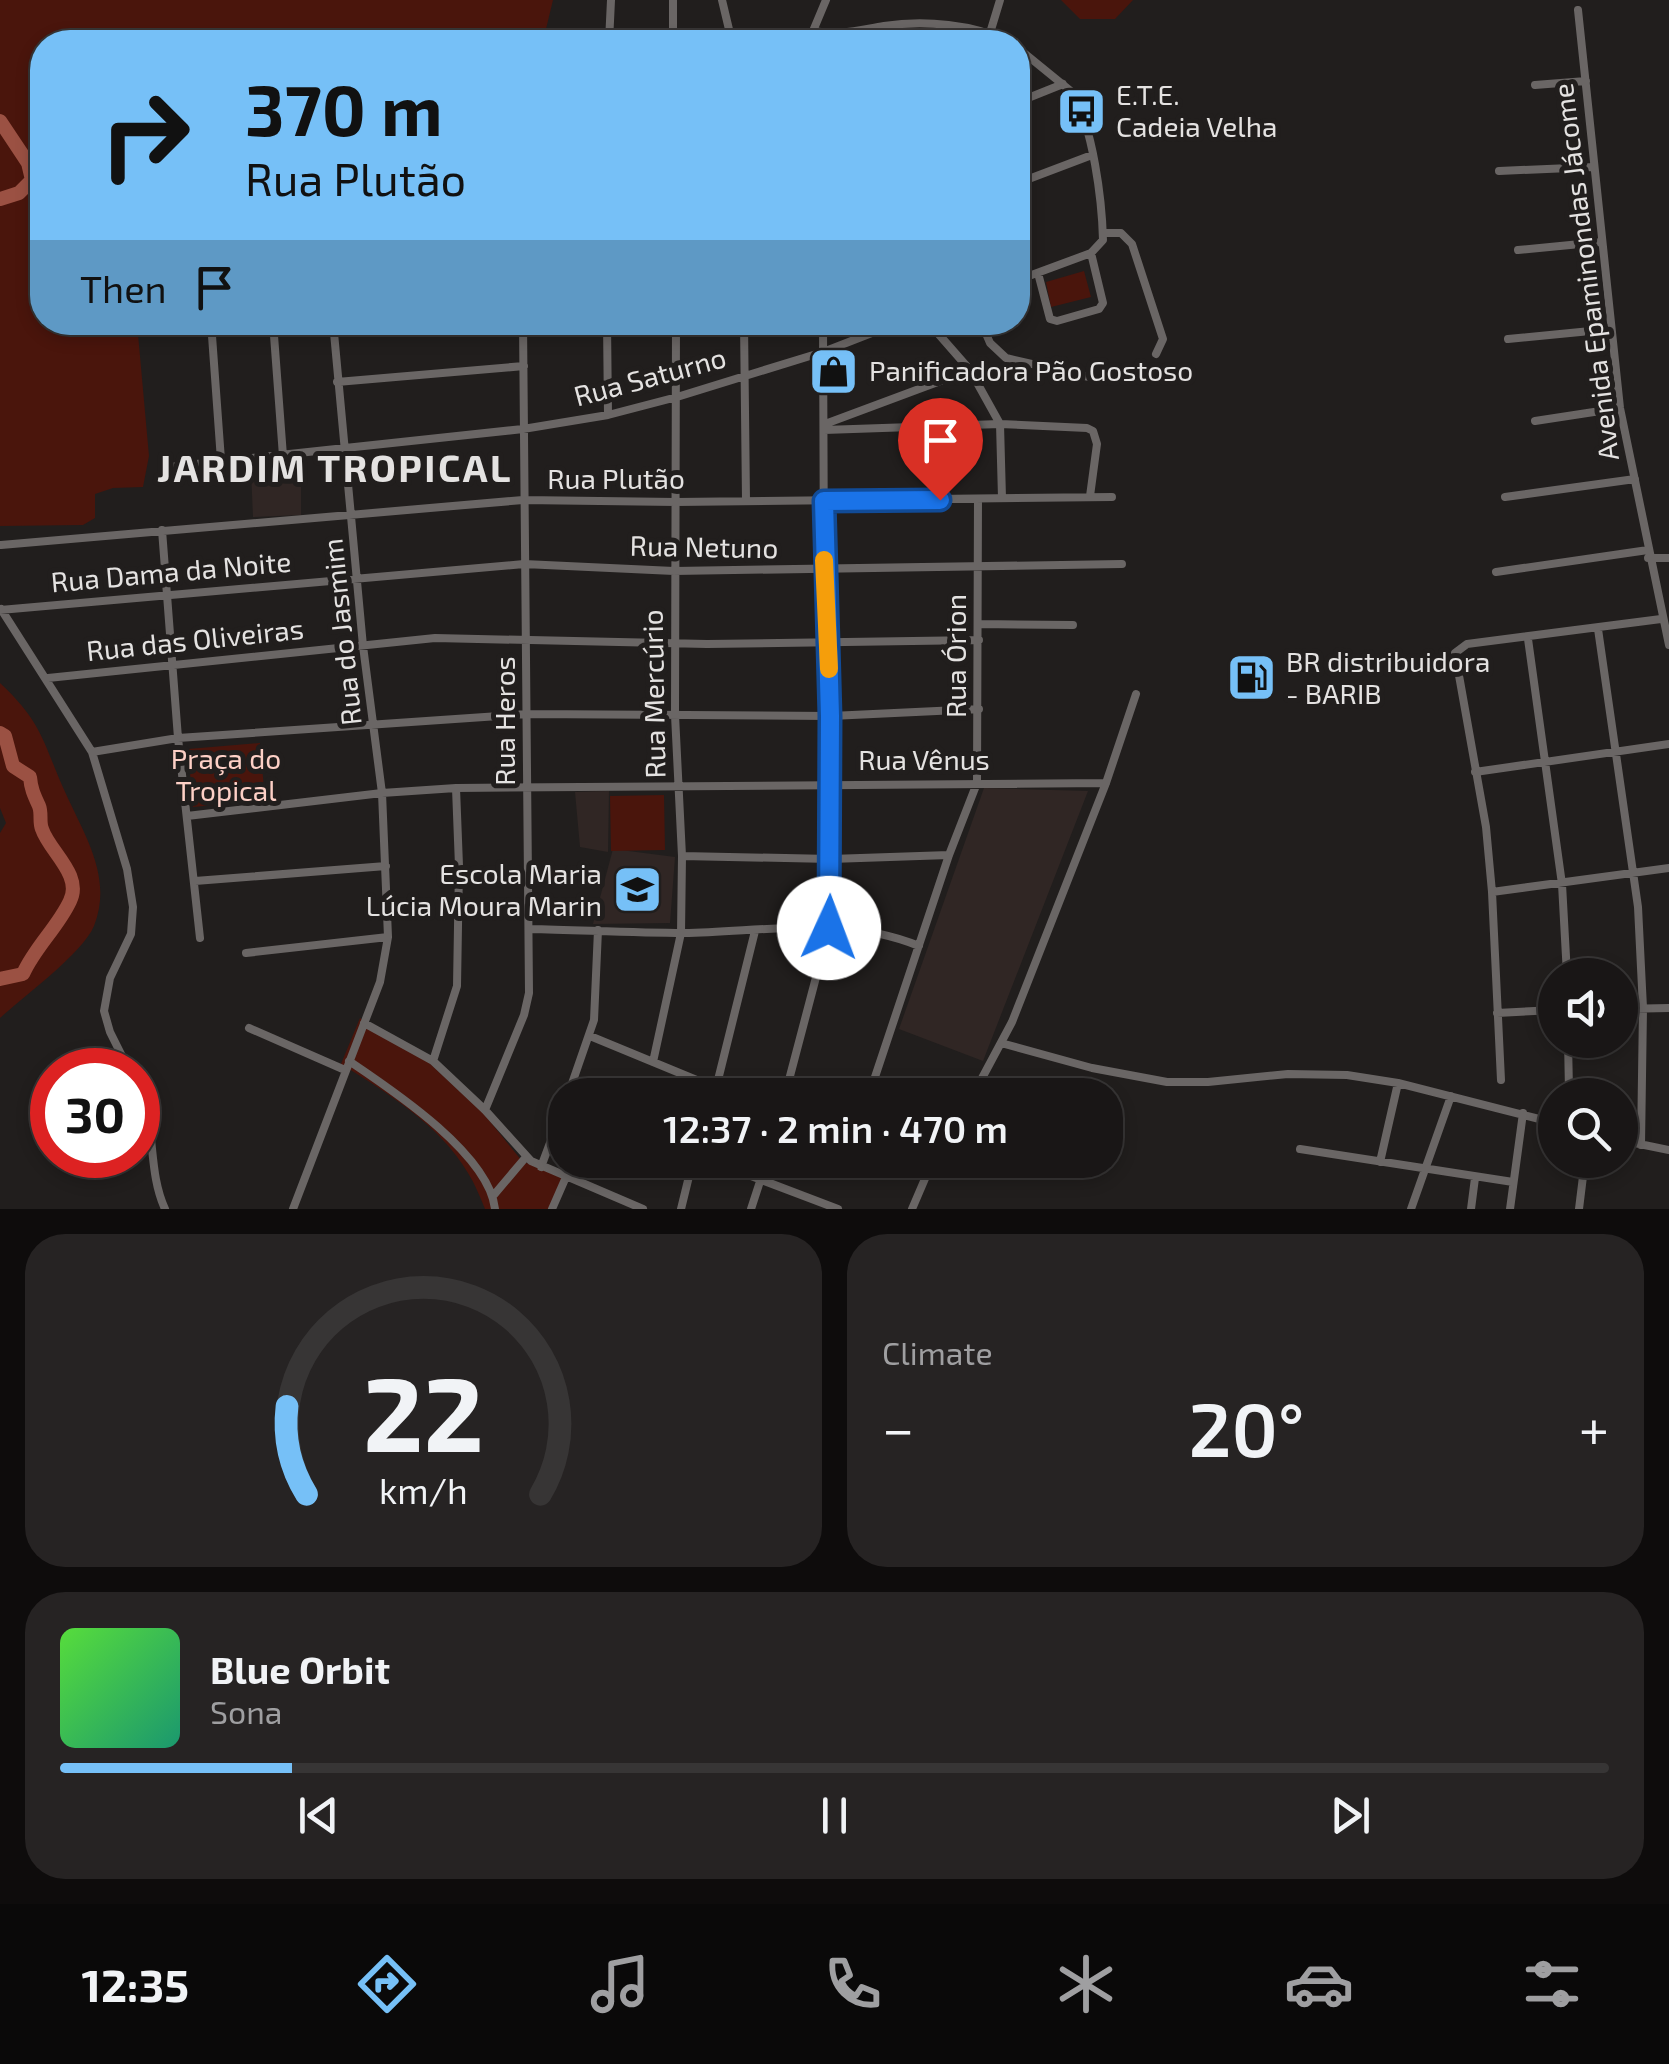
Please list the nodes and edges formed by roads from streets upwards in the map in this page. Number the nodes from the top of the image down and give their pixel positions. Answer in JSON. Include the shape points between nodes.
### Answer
{"nodes":[{"id":1,"x":611,"y":0,"type":"edge"},
{"id":2,"x":673,"y":0,"type":"edge"},
{"id":3,"x":722,"y":0,"type":"edge"},
{"id":4,"x":814,"y":0,"type":"edge"},
{"id":5,"x":1000,"y":0,"type":"edge"},
{"id":6,"x":825,"y":3,"type":"edge"},
{"id":7,"x":1578,"y":10,"type":"dead end"},
{"id":8,"x":610,"y":30,"type":"edge"},
{"id":9,"x":673,"y":30,"type":"edge"},
{"id":10,"x":729,"y":30,"type":"edge"},
{"id":11,"x":814,"y":30,"type":"edge"},
{"id":12,"x":862,"y":30,"type":"edge"},
{"id":13,"x":964,"y":30,"type":"edge"},
{"id":14,"x":991,"y":30,"type":"edge"},
{"id":15,"x":1030,"y":58,"type":"edge"},
{"id":16,"x":1586,"y":81,"type":"junction"},
{"id":17,"x":1062,"y":84,"type":"junction"},
{"id":18,"x":1536,"y":85,"type":"dead end"},
{"id":19,"x":1030,"y":95,"type":"edge"},
{"id":20,"x":1092,"y":156,"type":"junction"},
{"id":21,"x":1593,"y":167,"type":"junction"},
{"id":22,"x":1498,"y":171,"type":"dead end"},
{"id":23,"x":1030,"y":178,"type":"edge"},
{"id":24,"x":1103,"y":232,"type":"junction"},
{"id":25,"x":1601,"y":242,"type":"junction"},
{"id":26,"x":1518,"y":250,"type":"dead end"},
{"id":27,"x":1091,"y":253,"type":"junction"},
{"id":28,"x":1038,"y":272,"type":"junction"},
{"id":29,"x":1030,"y":275,"type":"edge"},
{"id":30,"x":1611,"y":329,"type":"junction"},
{"id":31,"x":212,"y":335,"type":"edge"},
{"id":32,"x":273,"y":335,"type":"edge"},
{"id":33,"x":336,"y":335,"type":"edge"},
{"id":34,"x":523,"y":335,"type":"edge"},
{"id":35,"x":606,"y":335,"type":"edge"},
{"id":36,"x":676,"y":335,"type":"edge"},
{"id":37,"x":744,"y":335,"type":"edge"},
{"id":38,"x":823,"y":335,"type":"edge"},
{"id":39,"x":867,"y":335,"type":"edge"},
{"id":40,"x":939,"y":335,"type":"edge"},
{"id":41,"x":986,"y":335,"type":"edge"},
{"id":42,"x":1508,"y":339,"type":"dead end"},
{"id":43,"x":823,"y":352,"type":"junction"},
{"id":44,"x":1156,"y":354,"type":"dead end"},
{"id":45,"x":524,"y":366,"type":"junction"},
{"id":46,"x":970,"y":370,"type":"junction"},
{"id":47,"x":743,"y":376,"type":"junction"},
{"id":48,"x":1088,"y":376,"type":"dead end"},
{"id":49,"x":337,"y":382,"type":"junction"},
{"id":50,"x":678,"y":397,"type":"junction"},
{"id":51,"x":1620,"y":408,"type":"junction"},
{"id":52,"x":608,"y":414,"type":"junction"},
{"id":53,"x":1535,"y":421,"type":"dead end"},
{"id":54,"x":1000,"y":424,"type":"junction"},
{"id":55,"x":824,"y":427,"type":"junction"},
{"id":56,"x":523,"y":429,"type":"junction"},
{"id":57,"x":343,"y":448,"type":"junction"},
{"id":58,"x":283,"y":456,"type":"junction"},
{"id":59,"x":220,"y":460,"type":"junction"},
{"id":60,"x":168,"y":467,"type":"dead end"},
{"id":61,"x":1635,"y":479,"type":"junction"},
{"id":62,"x":1090,"y":496,"type":"junction"},
{"id":63,"x":1505,"y":496,"type":"dead end"},
{"id":64,"x":1112,"y":497,"type":"dead end"},
{"id":65,"x":1002,"y":498,"type":"junction"},
{"id":66,"x":978,"y":499,"type":"junction"},
{"id":67,"x":523,"y":500,"type":"junction"},
{"id":68,"x":746,"y":501,"type":"junction"},
{"id":69,"x":824,"y":501,"type":"junction"},
{"id":70,"x":676,"y":502,"type":"junction"},
{"id":71,"x":352,"y":515,"type":"junction"},
{"id":72,"x":162,"y":530,"type":"junction"},
{"id":73,"x":1,"y":545,"type":"edge"},
{"id":74,"x":1648,"y":554,"type":"junction"},
{"id":75,"x":1669,"y":558,"type":"edge"},
{"id":76,"x":524,"y":564,"type":"junction"},
{"id":77,"x":1122,"y":564,"type":"dead end"},
{"id":78,"x":978,"y":568,"type":"junction"},
{"id":79,"x":824,"y":571,"type":"junction"},
{"id":80,"x":674,"y":572,"type":"junction"},
{"id":81,"x":1496,"y":572,"type":"dead end"},
{"id":82,"x":358,"y":577,"type":"junction"},
{"id":83,"x":167,"y":596,"type":"junction"},
{"id":84,"x":1657,"y":597,"type":"junction"},
{"id":85,"x":1669,"y":598,"type":"edge"},
{"id":86,"x":1,"y":610,"type":"edge"},
{"id":87,"x":1661,"y":619,"type":"junction"},
{"id":88,"x":979,"y":624,"type":"junction"},
{"id":89,"x":1074,"y":625,"type":"dead end"},
{"id":90,"x":1598,"y":630,"type":"junction"},
{"id":91,"x":526,"y":638,"type":"junction"},
{"id":92,"x":1528,"y":639,"type":"junction"},
{"id":93,"x":980,"y":640,"type":"junction"},
{"id":94,"x":828,"y":642,"type":"junction"},
{"id":95,"x":676,"y":643,"type":"junction"},
{"id":96,"x":1669,"y":645,"type":"edge"},
{"id":97,"x":363,"y":646,"type":"junction"},
{"id":98,"x":174,"y":664,"type":"junction"},
{"id":99,"x":48,"y":678,"type":"junction"},
{"id":100,"x":1136,"y":694,"type":"dead end"},
{"id":101,"x":979,"y":709,"type":"junction"},
{"id":102,"x":527,"y":714,"type":"junction"},
{"id":103,"x":676,"y":715,"type":"junction"},
{"id":104,"x":830,"y":716,"type":"junction"},
{"id":105,"x":374,"y":722,"type":"junction"},
{"id":106,"x":178,"y":738,"type":"junction"},
{"id":107,"x":1669,"y":744,"type":"edge"},
{"id":108,"x":92,"y":752,"type":"junction"},
{"id":109,"x":1618,"y":753,"type":"junction"},
{"id":110,"x":1544,"y":763,"type":"junction"},
{"id":111,"x":1475,"y":772,"type":"junction"},
{"id":112,"x":977,"y":783,"type":"junction"},
{"id":113,"x":1106,"y":783,"type":"junction"},
{"id":114,"x":829,"y":784,"type":"junction"},
{"id":115,"x":528,"y":787,"type":"junction"},
{"id":116,"x":677,"y":787,"type":"junction"},
{"id":117,"x":456,"y":788,"type":"junction"},
{"id":118,"x":382,"y":793,"type":"junction"},
{"id":119,"x":187,"y":816,"type":"junction"},
{"id":120,"x":949,"y":854,"type":"junction"},
{"id":121,"x":682,"y":856,"type":"junction"},
{"id":122,"x":831,"y":859,"type":"junction"},
{"id":123,"x":386,"y":866,"type":"junction"},
{"id":124,"x":1669,"y":868,"type":"edge"},
{"id":125,"x":1635,"y":873,"type":"junction"},
{"id":126,"x":195,"y":882,"type":"junction"},
{"id":127,"x":1562,"y":884,"type":"junction"},
{"id":128,"x":1492,"y":892,"type":"junction"},
{"id":129,"x":829,"y":928,"type":"junction"},
{"id":130,"x":530,"y":930,"type":"junction"},
{"id":131,"x":598,"y":930,"type":"junction"},
{"id":132,"x":755,"y":931,"type":"junction"},
{"id":133,"x":681,"y":933,"type":"junction"},
{"id":134,"x":388,"y":937,"type":"junction"},
{"id":135,"x":200,"y":938,"type":"dead end"},
{"id":136,"x":919,"y":946,"type":"junction"},
{"id":137,"x":246,"y":953,"type":"dead end"},
{"id":138,"x":1567,"y":958,"type":"edge"},
{"id":139,"x":1638,"y":1008,"type":"edge"},
{"id":140,"x":1643,"y":1008,"type":"junction"},
{"id":141,"x":1669,"y":1008,"type":"edge"},
{"id":142,"x":1538,"y":1011,"type":"edge"},
{"id":143,"x":1497,"y":1013,"type":"junction"},
{"id":144,"x":364,"y":1023,"type":"junction"},
{"id":145,"x":249,"y":1028,"type":"dead end"},
{"id":146,"x":590,"y":1036,"type":"junction"},
{"id":147,"x":1001,"y":1044,"type":"junction"},
{"id":148,"x":118,"y":1048,"type":"edge"},
{"id":149,"x":432,"y":1062,"type":"junction"},
{"id":150,"x":653,"y":1062,"type":"junction"},
{"id":151,"x":347,"y":1066,"type":"junction"},
{"id":152,"x":574,"y":1078,"type":"edge"},
{"id":153,"x":692,"y":1078,"type":"edge"},
{"id":154,"x":718,"y":1078,"type":"edge"},
{"id":155,"x":789,"y":1078,"type":"edge"},
{"id":156,"x":875,"y":1078,"type":"edge"},
{"id":157,"x":983,"y":1078,"type":"edge"},
{"id":158,"x":1501,"y":1080,"type":"dead end"},
{"id":159,"x":1398,"y":1083,"type":"junction"},
{"id":160,"x":1451,"y":1096,"type":"junction"},
{"id":161,"x":485,"y":1110,"type":"junction"},
{"id":162,"x":1523,"y":1114,"type":"junction"},
{"id":163,"x":1538,"y":1119,"type":"edge"},
{"id":164,"x":1638,"y":1144,"type":"edge"},
{"id":165,"x":1641,"y":1145,"type":"junction"},
{"id":166,"x":548,"y":1146,"type":"edge"},
{"id":167,"x":1300,"y":1148,"type":"dead end"},
{"id":168,"x":1669,"y":1150,"type":"edge"},
{"id":169,"x":526,"y":1157,"type":"junction"},
{"id":170,"x":1380,"y":1162,"type":"junction"},
{"id":171,"x":540,"y":1166,"type":"junction"},
{"id":172,"x":1424,"y":1168,"type":"junction"},
{"id":173,"x":548,"y":1169,"type":"edge"},
{"id":174,"x":157,"y":1178,"type":"edge"},
{"id":175,"x":566,"y":1178,"type":"edge"},
{"id":176,"x":568,"y":1178,"type":"edge"},
{"id":177,"x":689,"y":1178,"type":"edge"},
{"id":178,"x":762,"y":1178,"type":"joint"},
{"id":179,"x":925,"y":1178,"type":"edge"},
{"id":180,"x":1475,"y":1178,"type":"junction"},
{"id":181,"x":1583,"y":1178,"type":"edge"},
{"id":182,"x":1514,"y":1182,"type":"junction"},
{"id":183,"x":494,"y":1196,"type":"junction"},
{"id":184,"x":164,"y":1209,"type":"edge"},
{"id":185,"x":293,"y":1209,"type":"edge"},
{"id":186,"x":495,"y":1209,"type":"edge"},
{"id":187,"x":552,"y":1209,"type":"edge"},
{"id":188,"x":644,"y":1209,"type":"edge"},
{"id":189,"x":681,"y":1209,"type":"edge"},
{"id":190,"x":751,"y":1209,"type":"edge"},
{"id":191,"x":838,"y":1209,"type":"edge"},
{"id":192,"x":912,"y":1209,"type":"edge"},
{"id":193,"x":1411,"y":1209,"type":"edge"},
{"id":194,"x":1471,"y":1209,"type":"edge"},
{"id":195,"x":1510,"y":1209,"type":"edge"},
{"id":196,"x":1579,"y":1209,"type":"edge"}],
"edges":[{"from":1,"to":8,"type":"street"},
{"from":2,"to":9,"type":"street"},
{"from":3,"to":10,"type":"street"},
{"from":4,"to":6,"type":"street"},
{"from":5,"to":14,"type":"street"},
{"from":6,"to":11,"type":"street"},
{"from":7,"to":16,"type":"street","name":"Avenida Epaminondas Jácome"},
{"from":12,"to":13,"type":"street"},
{"from":15,"to":17,"type":"street"},
{"from":16,"to":18,"type":"street"},
{"from":16,"to":21,"type":"street","name":"Avenida Epaminondas Jácome"},
{"from":17,"to":19,"type":"street"},
{"from":17,"to":20,"type":"street","via":[[1078,100]]},
{"from":20,"to":23,"type":"street"},
{"from":20,"to":24,"type":"street"},
{"from":21,"to":22,"type":"street"},
{"from":21,"to":25,"type":"street","name":"Avenida Epaminondas Jácome"},
{"from":24,"to":27,"type":"street","via":[[1102,244]]},
{"from":24,"to":44,"type":"street","via":[[1121,233],[1132,244],[1163,339]]},
{"from":25,"to":26,"type":"street"},
{"from":25,"to":30,"type":"street","name":"Avenida Epaminondas Jácome"},
{"from":27,"to":28,"type":"street"},
{"from":27,"to":28,"type":"street","via":[[1101,308],[1050,319]]},
{"from":28,"to":29,"type":"street"},
{"from":30,"to":42,"type":"street"},
{"from":30,"to":51,"type":"street","name":"Avenida Epaminondas Jácome"},
{"from":31,"to":59,"type":"street"},
{"from":32,"to":58,"type":"street"},
{"from":33,"to":49,"type":"street","name":"Rua do Jasmim"},
{"from":34,"to":45,"type":"street","name":"Rua Heros"},
{"from":35,"to":52,"type":"street"},
{"from":36,"to":50,"type":"street","name":"Rua Mercúrio"},
{"from":37,"to":47,"type":"street"},
{"from":38,"to":43,"type":"street"},
{"from":39,"to":43,"type":"street","name":"Rua Saturno"},
{"from":40,"to":46,"type":"street"},
{"from":41,"to":48,"type":"street","via":[[1006,358]]},
{"from":43,"to":47,"type":"street","name":"Rua Saturno"},
{"from":43,"to":55,"type":"street"},
{"from":45,"to":49,"type":"street"},
{"from":45,"to":56,"type":"street","name":"Rua Heros"},
{"from":46,"to":54,"type":"street"},
{"from":46,"to":55,"type":"street"},
{"from":47,"to":50,"type":"street","name":"Rua Saturno"},
{"from":47,"to":68,"type":"street"},
{"from":49,"to":57,"type":"street","name":"Rua do Jasmim"},
{"from":50,"to":52,"type":"street","name":"Rua Saturno"},
{"from":50,"to":70,"type":"street","name":"Rua Mercúrio"},
{"from":51,"to":53,"type":"street"},
{"from":51,"to":61,"type":"street","name":"Avenida Epaminondas Jácome"},
{"from":52,"to":56,"type":"street","name":"Rua Saturno"},
{"from":54,"to":55,"type":"street"},
{"from":54,"to":62,"type":"street","via":[[1093,431]]},
{"from":54,"to":65,"type":"street"},
{"from":55,"to":69,"type":"street"},
{"from":56,"to":57,"type":"street","name":"Rua Saturno"},
{"from":56,"to":67,"type":"street","name":"Rua Heros"},
{"from":57,"to":58,"type":"street","name":"Rua Saturno"},
{"from":57,"to":71,"type":"street","name":"Rua do Jasmim"},
{"from":58,"to":59,"type":"street","name":"Rua Saturno"},
{"from":59,"to":60,"type":"street","name":"Rua Saturno"},
{"from":61,"to":63,"type":"street"},
{"from":61,"to":74,"type":"street","name":"Avenida Epaminondas Jácome"},
{"from":62,"to":64,"type":"street","name":"Rua Plutão"},
{"from":62,"to":65,"type":"street","name":"Rua Plutão"},
{"from":65,"to":66,"type":"street","name":"Rua Plutão"},
{"from":66,"to":69,"type":"street","name":"Rua Plutão"},
{"from":66,"to":78,"type":"street","name":"Rua Órion"},
{"from":67,"to":70,"type":"street","name":"Rua Plutão"},
{"from":67,"to":71,"type":"street","name":"Rua Plutão"},
{"from":67,"to":76,"type":"street","name":"Rua Heros"},
{"from":68,"to":69,"type":"street","name":"Rua Plutão"},
{"from":68,"to":70,"type":"street","name":"Rua Plutão"},
{"from":69,"to":79,"type":"street"},
{"from":70,"to":80,"type":"street","name":"Rua Mercúrio"},
{"from":71,"to":72,"type":"street","name":"Rua Plutão"},
{"from":71,"to":82,"type":"street","name":"Rua do Jasmim"},
{"from":72,"to":73,"type":"street","name":"Rua Plutão"},
{"from":72,"to":83,"type":"street"},
{"from":74,"to":75,"type":"street"},
{"from":74,"to":81,"type":"street"},
{"from":74,"to":84,"type":"street","name":"Avenida Epaminondas Jácome"},
{"from":76,"to":80,"type":"street","name":"Rua Netuno"},
{"from":76,"to":82,"type":"street","name":"Rua Dama da Noite"},
{"from":76,"to":91,"type":"street","name":"Rua Heros"},
{"from":77,"to":78,"type":"street","name":"Rua Netuno"},
{"from":78,"to":79,"type":"street","name":"Rua Netuno"},
{"from":78,"to":88,"type":"street","name":"Rua Órion"},
{"from":79,"to":80,"type":"street","name":"Rua Netuno"},
{"from":79,"to":94,"type":"street"},
{"from":80,"to":95,"type":"street","name":"Rua Mercúrio"},
{"from":82,"to":83,"type":"street","name":"Rua Dama da Noite"},
{"from":82,"to":97,"type":"street","name":"Rua do Jasmim"},
{"from":83,"to":86,"type":"street","name":"Rua Dama da Noite"},
{"from":83,"to":98,"type":"street"},
{"from":84,"to":85,"type":"street"},
{"from":84,"to":87,"type":"street","name":"Avenida Epaminondas Jácome"},
{"from":86,"to":99,"type":"street"},
{"from":87,"to":90,"type":"street"},
{"from":87,"to":96,"type":"street","name":"Avenida Epaminondas Jácome"},
{"from":88,"to":89,"type":"street"},
{"from":88,"to":93,"type":"street","name":"Rua Órion"},
{"from":90,"to":92,"type":"street"},
{"from":90,"to":109,"type":"street"},
{"from":91,"to":95,"type":"street","name":"Rua das Oliveiras"},
{"from":91,"to":97,"type":"street","name":"Rua das Oliveiras"},
{"from":91,"to":102,"type":"street","name":"Rua Heros"},
{"from":92,"to":110,"type":"street"},
{"from":92,"to":111,"type":"street","via":[[1467,644],[1455,652]]},
{"from":93,"to":94,"type":"street","name":"Rua das Oliveiras"},
{"from":93,"to":101,"type":"street","name":"Rua Órion"},
{"from":94,"to":95,"type":"street","name":"Rua das Oliveiras"},
{"from":94,"to":104,"type":"street"},
{"from":95,"to":103,"type":"street","name":"Rua Mercúrio"},
{"from":97,"to":98,"type":"street","name":"Rua das Oliveiras"},
{"from":97,"to":105,"type":"street","name":"Rua do Jasmim"},
{"from":98,"to":99,"type":"street","name":"Rua das Oliveiras"},
{"from":98,"to":106,"type":"street"},
{"from":99,"to":108,"type":"street"},
{"from":100,"to":113,"type":"street"},
{"from":101,"to":104,"type":"street"},
{"from":101,"to":112,"type":"street","name":"Rua Órion"},
{"from":102,"to":103,"type":"street"},
{"from":102,"to":105,"type":"street"},
{"from":102,"to":115,"type":"street","name":"Rua Heros"},
{"from":103,"to":104,"type":"street"},
{"from":103,"to":116,"type":"street","name":"Rua Mercúrio"},
{"from":104,"to":114,"type":"street"},
{"from":105,"to":106,"type":"street"},
{"from":105,"to":118,"type":"street","name":"Rua do Jasmim"},
{"from":106,"to":108,"type":"street"},
{"from":106,"to":119,"type":"street"},
{"from":107,"to":109,"type":"street"},
{"from":108,"to":148,"type":"street","via":[[133,907],[104,1011]]},
{"from":109,"to":110,"type":"street"},
{"from":109,"to":125,"type":"street"},
{"from":110,"to":111,"type":"street"},
{"from":110,"to":127,"type":"street"},
{"from":111,"to":128,"type":"street"},
{"from":112,"to":113,"type":"street","name":"Rua Vênus"},
{"from":112,"to":114,"type":"street","name":"Rua Vênus"},
{"from":112,"to":120,"type":"street","name":"Rua Órion"},
{"from":113,"to":147,"type":"street"},
{"from":114,"to":116,"type":"street","name":"Rua Vênus"},
{"from":114,"to":122,"type":"street"},
{"from":115,"to":116,"type":"street","name":"Rua Vênus"},
{"from":115,"to":117,"type":"street","name":"Rua Vênus"},
{"from":115,"to":130,"type":"street","name":"Rua Heros"},
{"from":116,"to":121,"type":"street","name":"Rua Mercúrio"},
{"from":117,"to":118,"type":"street","name":"Rua Vênus"},
{"from":117,"to":149,"type":"street","via":[[457,986]]},
{"from":118,"to":119,"type":"street","name":"Rua Vênus"},
{"from":118,"to":123,"type":"street","name":"Rua do Jasmim"},
{"from":119,"to":126,"type":"street"},
{"from":120,"to":122,"type":"street"},
{"from":120,"to":136,"type":"street","name":"Rua Órion"},
{"from":121,"to":122,"type":"street"},
{"from":121,"to":133,"type":"street","name":"Rua Mercúrio"},
{"from":122,"to":129,"type":"street"},
{"from":123,"to":126,"type":"street"},
{"from":123,"to":134,"type":"street","name":"Rua do Jasmim"},
{"from":124,"to":125,"type":"street"},
{"from":125,"to":127,"type":"street"},
{"from":125,"to":140,"type":"street"},
{"from":126,"to":135,"type":"street"},
{"from":127,"to":128,"type":"street"},
{"from":127,"to":138,"type":"street"},
{"from":128,"to":143,"type":"street"},
{"from":129,"to":132,"type":"street"},
{"from":129,"to":136,"type":"street","via":[[877,932]]},
{"from":129,"to":155,"type":"street"},
{"from":130,"to":131,"type":"street"},
{"from":130,"to":161,"type":"street","name":"Rua Heros","via":[[524,1015]]},
{"from":131,"to":133,"type":"street"},
{"from":131,"to":146,"type":"street"},
{"from":132,"to":133,"type":"street"},
{"from":132,"to":154,"type":"street"},
{"from":133,"to":150,"type":"street","name":"Rua Mercúrio"},
{"from":134,"to":137,"type":"street"},
{"from":134,"to":144,"type":"street","name":"Rua do Jasmim"},
{"from":136,"to":156,"type":"street","name":"Rua Órion"},
{"from":139,"to":140,"type":"street"},
{"from":140,"to":141,"type":"street"},
{"from":140,"to":165,"type":"street"},
{"from":142,"to":143,"type":"street"},
{"from":143,"to":158,"type":"street"},
{"from":144,"to":149,"type":"street"},
{"from":144,"to":151,"type":"street","name":"Rua do Jasmim"},
{"from":145,"to":151,"type":"street"},
{"from":146,"to":150,"type":"street"},
{"from":146,"to":152,"type":"street"},
{"from":147,"to":157,"type":"street"},
{"from":147,"to":159,"type":"street","via":[[1167,1082],[1288,1074]]},
{"from":149,"to":161,"type":"street"},
{"from":150,"to":153,"type":"street"},
{"from":151,"to":183,"type":"street","via":[[395,1092],[448,1136]]},
{"from":151,"to":185,"type":"street","name":"Rua do Jasmim"},
{"from":159,"to":160,"type":"street"},
{"from":159,"to":170,"type":"street"},
{"from":160,"to":162,"type":"street"},
{"from":160,"to":172,"type":"street"},
{"from":161,"to":169,"type":"street"},
{"from":162,"to":163,"type":"street"},
{"from":162,"to":182,"type":"street"},
{"from":164,"to":165,"type":"street"},
{"from":165,"to":168,"type":"street"},
{"from":166,"to":171,"type":"street"},
{"from":167,"to":170,"type":"street"},
{"from":169,"to":171,"type":"street"},
{"from":169,"to":183,"type":"street"},
{"from":170,"to":172,"type":"street"},
{"from":171,"to":173,"type":"street"},
{"from":172,"to":180,"type":"street"},
{"from":172,"to":193,"type":"street"},
{"from":174,"to":184,"type":"street"},
{"from":175,"to":187,"type":"street"},
{"from":176,"to":188,"type":"street"},
{"from":177,"to":189,"type":"street"},
{"from":178,"to":190,"type":"street"},
{"from":178,"to":191,"type":"street"},
{"from":179,"to":192,"type":"street"},
{"from":180,"to":182,"type":"street"},
{"from":180,"to":194,"type":"street"},
{"from":181,"to":196,"type":"street"},
{"from":182,"to":195,"type":"street"},
{"from":183,"to":186,"type":"street"}]}
